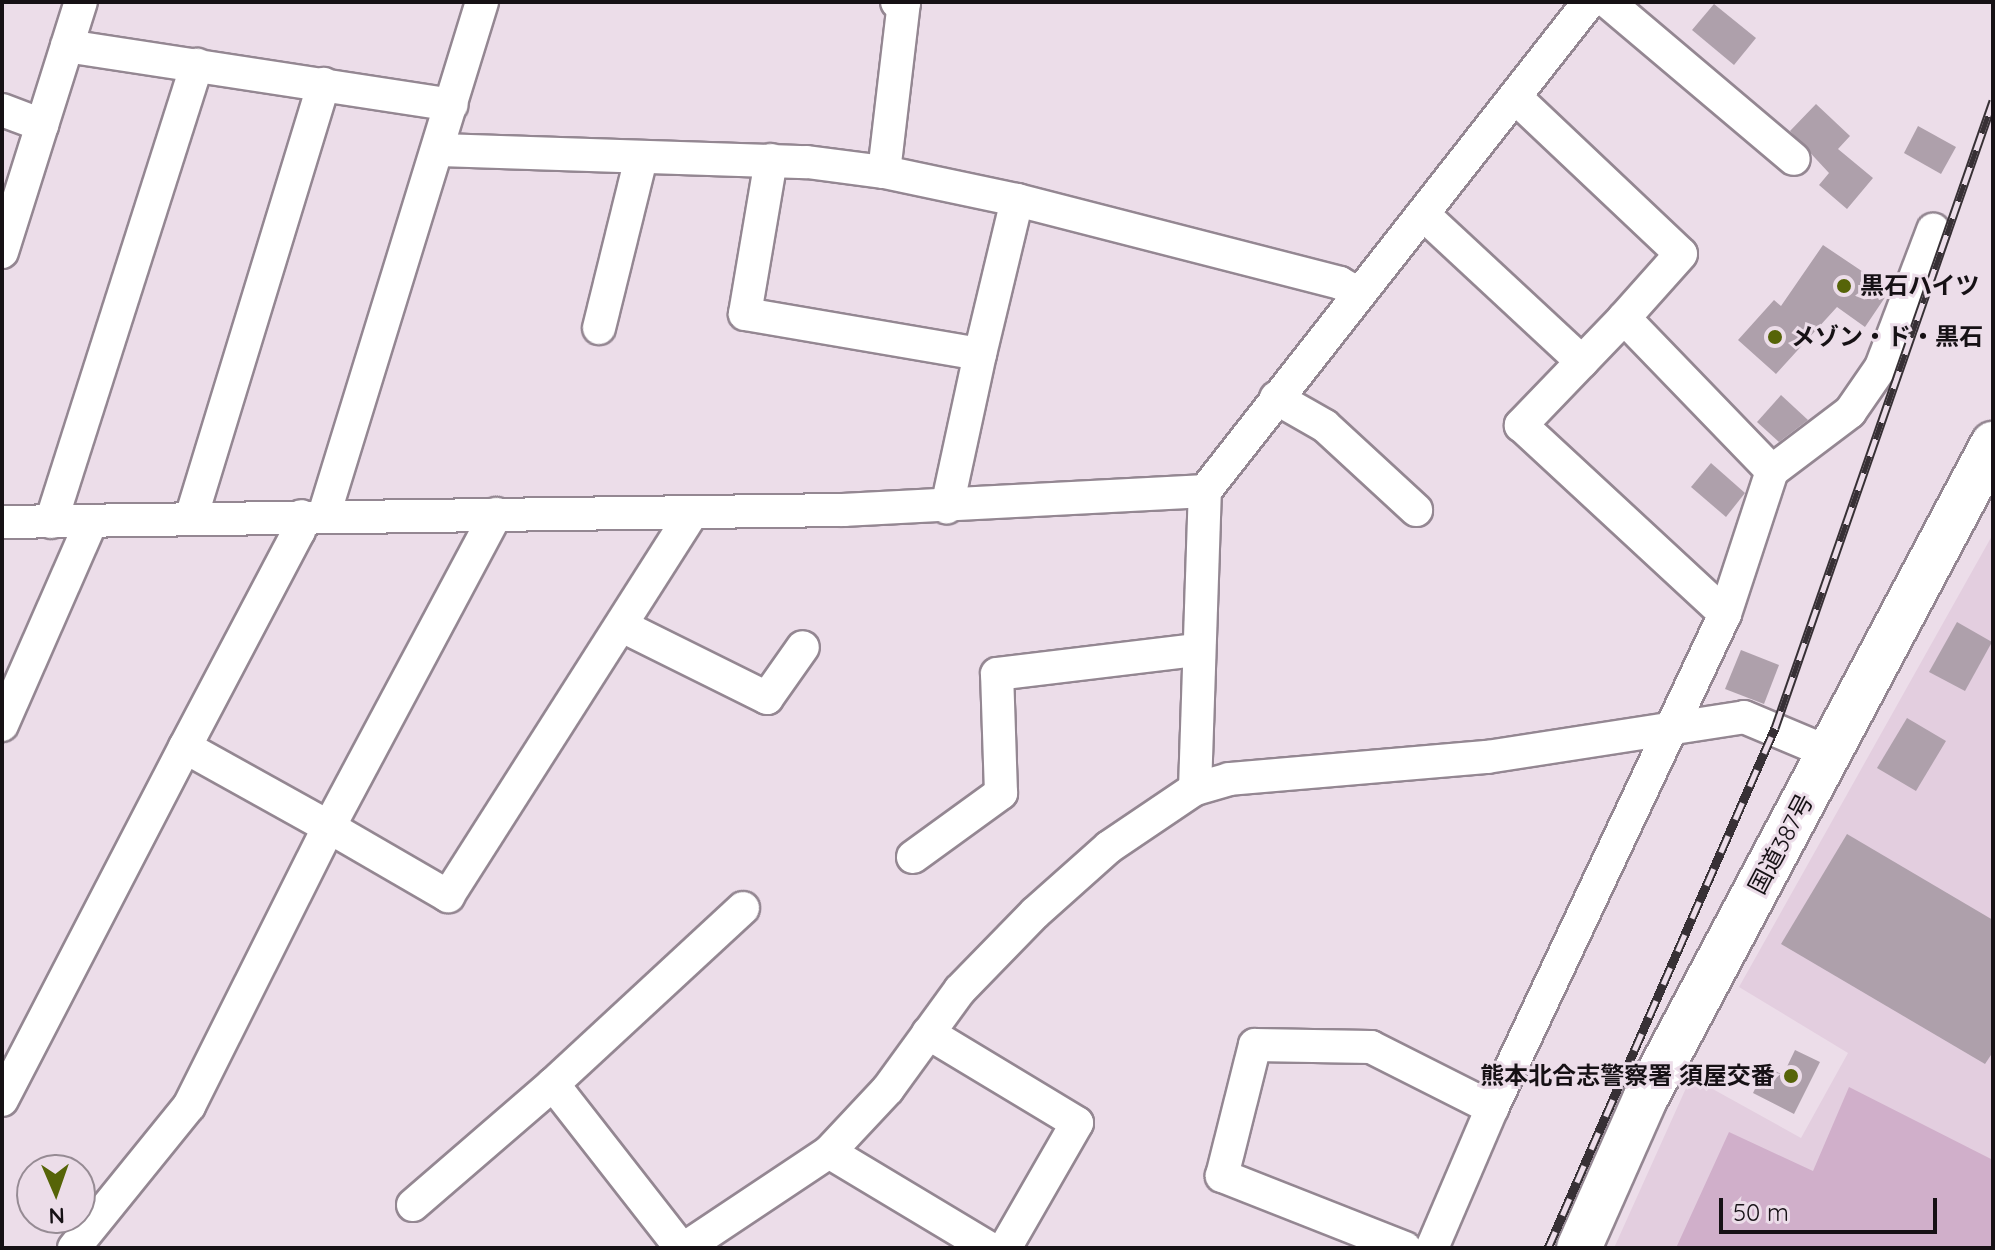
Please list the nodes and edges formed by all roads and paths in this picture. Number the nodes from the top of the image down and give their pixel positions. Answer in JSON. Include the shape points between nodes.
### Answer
{"nodes":[{"id":1,"x":81,"y":2,"type":"edge"},
{"id":2,"x":482,"y":2,"type":"edge"},
{"id":3,"x":902,"y":2,"type":"edge"},
{"id":4,"x":1589,"y":2,"type":"edge"},
{"id":5,"x":1608,"y":2,"type":"edge"},
{"id":6,"x":67,"y":46,"type":"junction"},
{"id":7,"x":197,"y":65,"type":"junction"},
{"id":8,"x":324,"y":84,"type":"junction"},
{"id":9,"x":1515,"y":97,"type":"junction"},
{"id":10,"x":452,"y":105,"type":"junction"},
{"id":11,"x":2,"y":110,"type":"edge"},
{"id":12,"x":42,"y":125,"type":"junction"},
{"id":13,"x":440,"y":150,"type":"junction"},
{"id":14,"x":641,"y":158,"type":"junction"},
{"id":15,"x":1794,"y":159,"type":"dead end"},
{"id":16,"x":771,"y":160,"type":"junction"},
{"id":17,"x":884,"y":172,"type":"junction"},
{"id":18,"x":1017,"y":200,"type":"junction"},
{"id":19,"x":1423,"y":214,"type":"junction"},
{"id":20,"x":1933,"y":230,"type":"dead end"},
{"id":21,"x":2,"y":252,"type":"edge"},
{"id":22,"x":1359,"y":294,"type":"junction"},
{"id":23,"x":1624,"y":318,"type":"junction"},
{"id":24,"x":599,"y":328,"type":"dead end"},
{"id":25,"x":980,"y":354,"type":"junction"},
{"id":26,"x":1582,"y":362,"type":"junction"},
{"id":27,"x":1276,"y":398,"type":"junction"},
{"id":28,"x":1993,"y":444,"type":"edge"},
{"id":29,"x":1772,"y":471,"type":"junction"},
{"id":30,"x":1205,"y":491,"type":"junction"},
{"id":31,"x":947,"y":507,"type":"junction"},
{"id":32,"x":1416,"y":510,"type":"dead end"},
{"id":33,"x":692,"y":513,"type":"junction"},
{"id":34,"x":496,"y":514,"type":"junction"},
{"id":35,"x":312,"y":515,"type":"junction"},
{"id":36,"x":191,"y":518,"type":"junction"},
{"id":37,"x":2,"y":522,"type":"edge"},
{"id":38,"x":51,"y":522,"type":"junction"},
{"id":39,"x":91,"y":522,"type":"junction"},
{"id":40,"x":1725,"y":614,"type":"junction"},
{"id":41,"x":622,"y":626,"type":"junction"},
{"id":42,"x":803,"y":647,"type":"dead end"},
{"id":43,"x":1196,"y":650,"type":"junction"},
{"id":44,"x":2,"y":725,"type":"edge"},
{"id":45,"x":1669,"y":729,"type":"junction"},
{"id":46,"x":185,"y":747,"type":"junction"},
{"id":47,"x":1830,"y":753,"type":"junction"},
{"id":48,"x":1195,"y":789,"type":"junction"},
{"id":49,"x":329,"y":827,"type":"junction"},
{"id":50,"x":913,"y":857,"type":"dead end"},
{"id":51,"x":743,"y":908,"type":"dead end"},
{"id":52,"x":928,"y":1033,"type":"junction"},
{"id":53,"x":553,"y":1084,"type":"junction"},
{"id":54,"x":2,"y":1100,"type":"edge"},
{"id":55,"x":1492,"y":1108,"type":"junction"},
{"id":56,"x":829,"y":1152,"type":"junction"},
{"id":57,"x":413,"y":1205,"type":"dead end"},
{"id":58,"x":74,"y":1248,"type":"edge"},
{"id":59,"x":683,"y":1248,"type":"edge"},
{"id":60,"x":989,"y":1248,"type":"edge"},
{"id":61,"x":1005,"y":1248,"type":"edge"},
{"id":62,"x":1405,"y":1248,"type":"edge"},
{"id":63,"x":1432,"y":1248,"type":"edge"},
{"id":64,"x":1579,"y":1248,"type":"edge"}],
"edges":[{"from":1,"to":6,"type":"street"},
{"from":2,"to":10,"type":"street"},
{"from":3,"to":17,"type":"street"},
{"from":4,"to":9,"type":"street"},
{"from":5,"to":15,"type":"street"},
{"from":6,"to":7,"type":"street"},
{"from":6,"to":12,"type":"street"},
{"from":7,"to":8,"type":"street"},
{"from":7,"to":38,"type":"street"},
{"from":8,"to":10,"type":"street"},
{"from":8,"to":36,"type":"street"},
{"from":9,"to":19,"type":"street"},
{"from":9,"to":23,"type":"street","via":[[1681,254]]},
{"from":10,"to":13,"type":"street"},
{"from":11,"to":12,"type":"street"},
{"from":12,"to":21,"type":"street"},
{"from":13,"to":14,"type":"street"},
{"from":13,"to":35,"type":"street"},
{"from":14,"to":16,"type":"street"},
{"from":14,"to":24,"type":"street"},
{"from":16,"to":17,"type":"street"},
{"from":16,"to":25,"type":"street","via":[[745,314]]},
{"from":17,"to":18,"type":"street"},
{"from":18,"to":22,"type":"street","via":[[1340,283]]},
{"from":18,"to":25,"type":"street"},
{"from":19,"to":22,"type":"street"},
{"from":19,"to":26,"type":"street"},
{"from":20,"to":29,"type":"street","via":[[1881,367],[1850,412]]},
{"from":22,"to":27,"type":"street"},
{"from":23,"to":26,"type":"street"},
{"from":23,"to":29,"type":"street"},
{"from":25,"to":31,"type":"street"},
{"from":26,"to":40,"type":"street","via":[[1521,425]]},
{"from":27,"to":30,"type":"street"},
{"from":27,"to":32,"type":"street","via":[[1325,426]]},
{"from":28,"to":47,"type":"highway","name":"国道387号"},
{"from":29,"to":40,"type":"street"},
{"from":30,"to":31,"type":"street"},
{"from":30,"to":43,"type":"street"},
{"from":31,"to":33,"type":"street"},
{"from":33,"to":34,"type":"street"},
{"from":33,"to":41,"type":"street"},
{"from":34,"to":35,"type":"street"},
{"from":34,"to":49,"type":"street"},
{"from":35,"to":36,"type":"street"},
{"from":35,"to":46,"type":"street"},
{"from":36,"to":39,"type":"street"},
{"from":37,"to":38,"type":"street"},
{"from":38,"to":39,"type":"street"},
{"from":39,"to":44,"type":"street"},
{"from":40,"to":45,"type":"street"},
{"from":41,"to":42,"type":"street","via":[[767,698]]},
{"from":41,"to":49,"type":"street","via":[[448,896]]},
{"from":43,"to":48,"type":"street"},
{"from":43,"to":50,"type":"street","via":[[997,674],[1001,793]]},
{"from":45,"to":47,"type":"street","via":[[1744,717]]},
{"from":45,"to":48,"type":"street"},
{"from":45,"to":55,"type":"street"},
{"from":46,"to":49,"type":"street"},
{"from":46,"to":54,"type":"street"},
{"from":47,"to":64,"type":"highway","name":"国道387号","via":[[1645,1099]]},
{"from":48,"to":52,"type":"street","via":[[1109,847],[1035,913]]},
{"from":49,"to":58,"type":"street","via":[[189,1106]]},
{"from":51,"to":53,"type":"street"},
{"from":52,"to":56,"type":"street"},
{"from":52,"to":61,"type":"street","via":[[1077,1123]]},
{"from":53,"to":57,"type":"street"},
{"from":53,"to":59,"type":"street"},
{"from":55,"to":62,"type":"street","via":[[1371,1047],[1255,1045],[1222,1176]]},
{"from":55,"to":63,"type":"street"},
{"from":56,"to":59,"type":"street"},
{"from":56,"to":60,"type":"street"}]}
